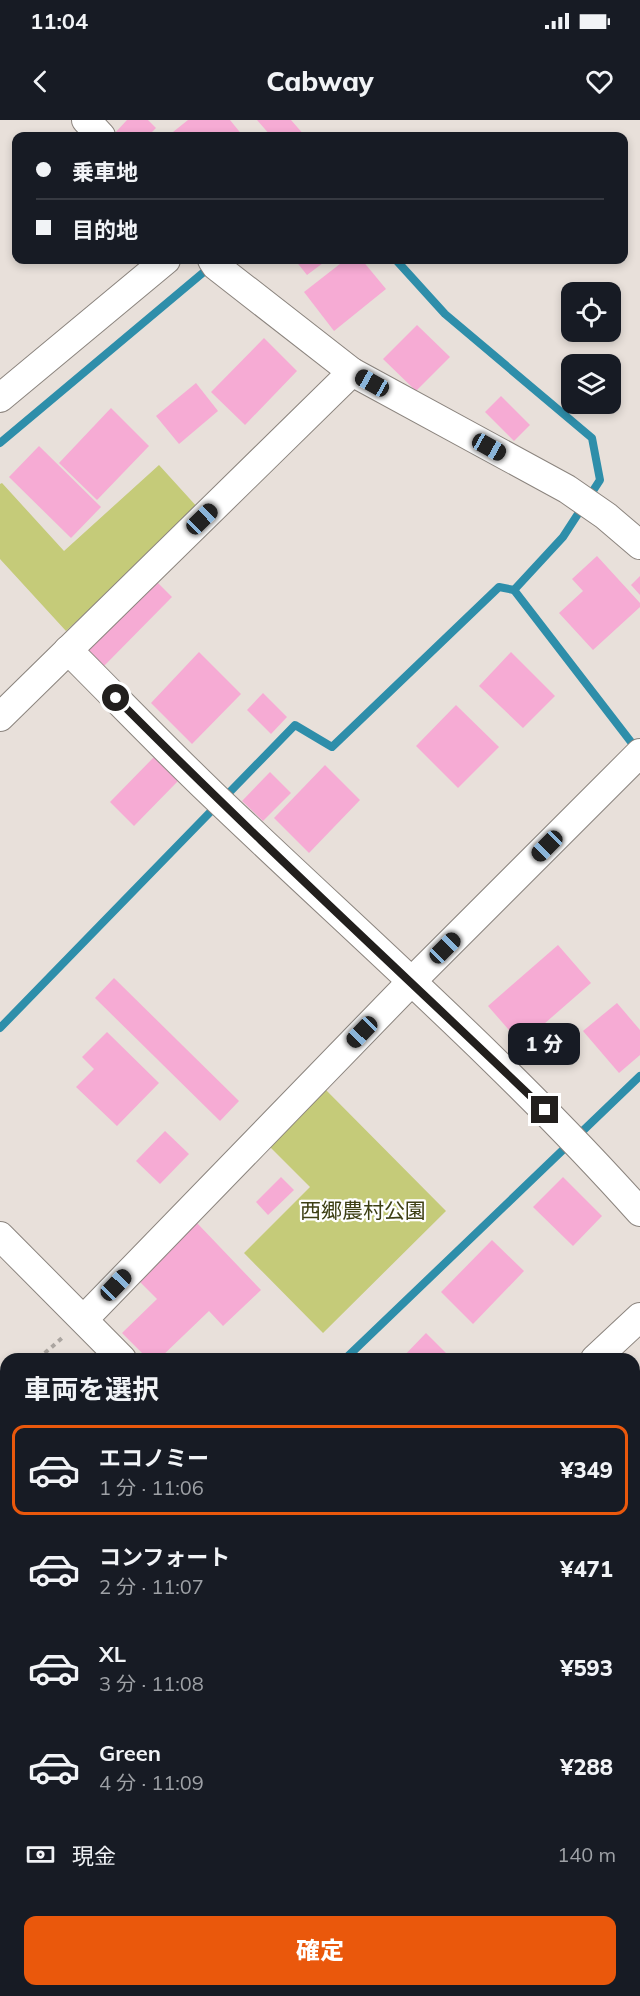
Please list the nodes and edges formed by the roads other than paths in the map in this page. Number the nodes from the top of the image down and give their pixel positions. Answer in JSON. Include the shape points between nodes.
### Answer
{"nodes":[{"id":1,"x":86,"y":120,"type":"edge"},
{"id":2,"x":98,"y":132,"type":"edge"},
{"id":3,"x":161,"y":264,"type":"edge"},
{"id":4,"x":215,"y":264,"type":"edge"},
{"id":5,"x":352,"y":372,"type":"junction"},
{"id":6,"x":0,"y":398,"type":"edge"},
{"id":7,"x":640,"y":545,"type":"edge"},
{"id":8,"x":68,"y":650,"type":"junction"},
{"id":9,"x":0,"y":717,"type":"edge"},
{"id":10,"x":636,"y":757,"type":"edge"},
{"id":11,"x":411,"y":982,"type":"junction"},
{"id":12,"x":640,"y":1212,"type":"edge"},
{"id":13,"x":0,"y":1236,"type":"edge"},
{"id":14,"x":640,"y":1317,"type":"edge"},
{"id":15,"x":84,"y":1319,"type":"junction"},
{"id":16,"x":116,"y":1353,"type":"edge"},
{"id":17,"x":601,"y":1353,"type":"edge"}],
"edges":[{"from":1,"to":2,"type":"street"},
{"from":3,"to":6,"type":"street"},
{"from":4,"to":5,"type":"street"},
{"from":5,"to":7,"type":"street","via":[[567,489]]},
{"from":5,"to":8,"type":"street"},
{"from":8,"to":9,"type":"street"},
{"from":8,"to":11,"type":"street","via":[[220,802]]},
{"from":10,"to":11,"type":"street"},
{"from":11,"to":12,"type":"street","via":[[561,1126]]},
{"from":11,"to":15,"type":"street"},
{"from":13,"to":15,"type":"street"},
{"from":14,"to":17,"type":"street"},
{"from":15,"to":16,"type":"street"}]}
